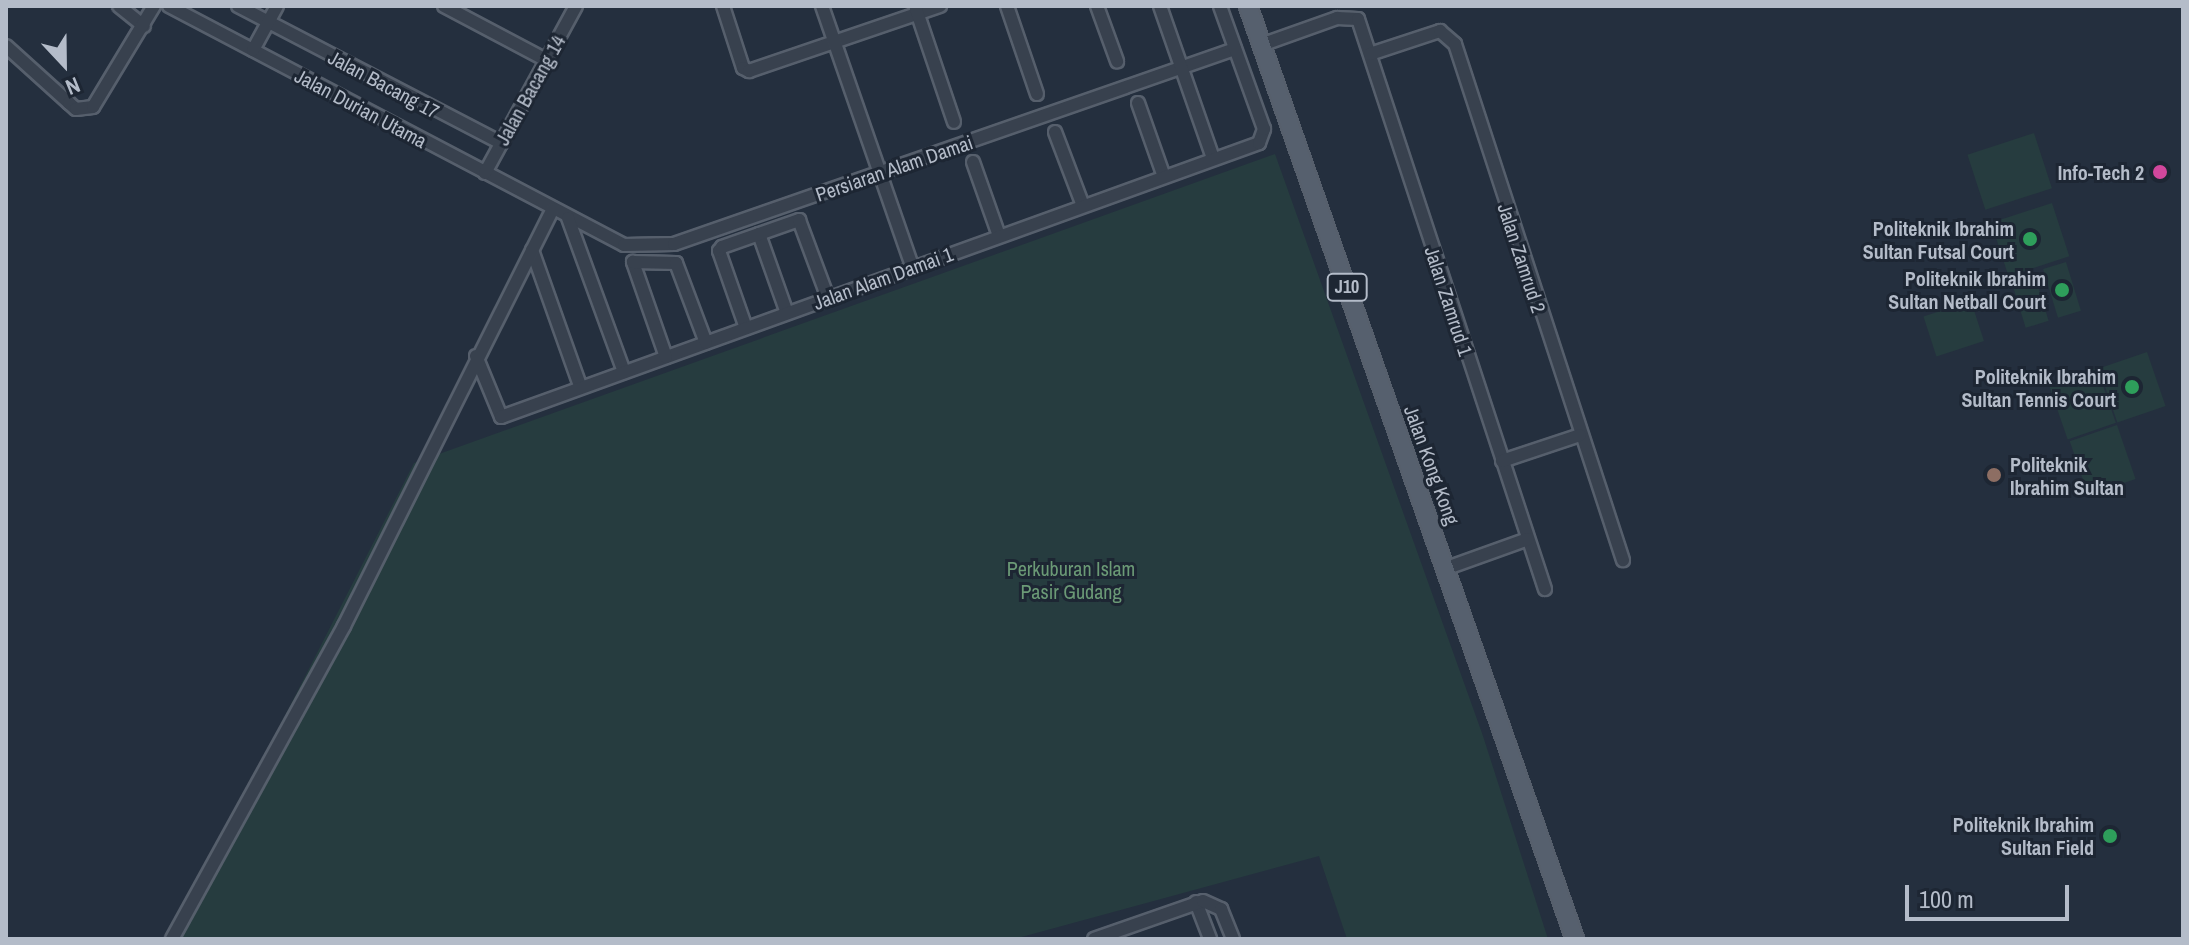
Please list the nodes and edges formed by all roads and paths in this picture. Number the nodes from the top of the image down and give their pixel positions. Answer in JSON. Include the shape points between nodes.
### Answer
{"nodes":[{"id":1,"x":119,"y":6,"type":"edge"},
{"id":2,"x":154,"y":6,"type":"edge"},
{"id":3,"x":169,"y":6,"type":"edge"},
{"id":4,"x":238,"y":6,"type":"edge"},
{"id":5,"x":277,"y":6,"type":"edge"},
{"id":6,"x":444,"y":6,"type":"edge"},
{"id":7,"x":576,"y":6,"type":"edge"},
{"id":8,"x":723,"y":6,"type":"edge"},
{"id":9,"x":822,"y":6,"type":"edge"},
{"id":10,"x":940,"y":6,"type":"edge"},
{"id":11,"x":1007,"y":6,"type":"edge"},
{"id":12,"x":1097,"y":6,"type":"edge"},
{"id":13,"x":1160,"y":6,"type":"edge"},
{"id":14,"x":1220,"y":6,"type":"edge"},
{"id":15,"x":1248,"y":6,"type":"edge"},
{"id":16,"x":916,"y":10,"type":"edge"},
{"id":17,"x":268,"y":22,"type":"junction"},
{"id":18,"x":144,"y":26,"type":"junction"},
{"id":19,"x":834,"y":43,"type":"junction"},
{"id":20,"x":1261,"y":45,"type":"junction"},
{"id":21,"x":6,"y":46,"type":"edge"},
{"id":22,"x":1235,"y":49,"type":"junction"},
{"id":23,"x":253,"y":50,"type":"junction"},
{"id":24,"x":1370,"y":54,"type":"junction"},
{"id":25,"x":546,"y":60,"type":"junction"},
{"id":26,"x":1117,"y":61,"type":"dead end"},
{"id":27,"x":1181,"y":68,"type":"junction"},
{"id":28,"x":1037,"y":94,"type":"dead end"},
{"id":29,"x":1138,"y":103,"type":"dead end"},
{"id":30,"x":954,"y":122,"type":"dead end"},
{"id":31,"x":1055,"y":132,"type":"dead end"},
{"id":32,"x":501,"y":143,"type":"junction"},
{"id":33,"x":1213,"y":158,"type":"junction"},
{"id":34,"x":973,"y":162,"type":"dead end"},
{"id":35,"x":485,"y":173,"type":"junction"},
{"id":36,"x":879,"y":173,"type":"junction"},
{"id":37,"x":1163,"y":174,"type":"junction"},
{"id":38,"x":1082,"y":203,"type":"junction"},
{"id":39,"x":553,"y":209,"type":"junction"},
{"id":40,"x":568,"y":218,"type":"junction"},
{"id":41,"x":759,"y":234,"type":"junction"},
{"id":42,"x":999,"y":236,"type":"junction"},
{"id":43,"x":532,"y":250,"type":"junction"},
{"id":44,"x":912,"y":266,"type":"junction"},
{"id":45,"x":828,"y":298,"type":"junction"},
{"id":46,"x":787,"y":313,"type":"junction"},
{"id":47,"x":746,"y":328,"type":"junction"},
{"id":48,"x":706,"y":343,"type":"junction"},
{"id":49,"x":476,"y":356,"type":"junction"},
{"id":50,"x":666,"y":357,"type":"junction"},
{"id":51,"x":624,"y":372,"type":"junction"},
{"id":52,"x":581,"y":388,"type":"junction"},
{"id":53,"x":1580,"y":435,"type":"junction"},
{"id":54,"x":1502,"y":461,"type":"junction"},
{"id":55,"x":1528,"y":539,"type":"junction"},
{"id":56,"x":1623,"y":560,"type":"dead end"},
{"id":57,"x":1447,"y":568,"type":"junction"},
{"id":58,"x":1545,"y":589,"type":"dead end"},
{"id":59,"x":1196,"y":902,"type":"junction"},
{"id":60,"x":172,"y":939,"type":"edge"},
{"id":61,"x":1094,"y":939,"type":"edge"},
{"id":62,"x":1210,"y":939,"type":"edge"},
{"id":63,"x":1233,"y":939,"type":"edge"},
{"id":64,"x":1575,"y":939,"type":"edge"}],
"edges":[{"from":1,"to":18,"type":"street"},
{"from":2,"to":18,"type":"street"},
{"from":3,"to":23,"type":"street","name":"Jalan Durian Utama"},
{"from":4,"to":17,"type":"street","name":"Jalan Bacang 17"},
{"from":5,"to":17,"type":"street"},
{"from":6,"to":25,"type":"street"},
{"from":7,"to":25,"type":"street","name":"Jalan Bacang 14"},
{"from":8,"to":19,"type":"street","via":[[746,71]]},
{"from":9,"to":19,"type":"street"},
{"from":10,"to":16,"type":"street"},
{"from":11,"to":28,"type":"street"},
{"from":12,"to":26,"type":"street"},
{"from":13,"to":27,"type":"street"},
{"from":14,"to":22,"type":"street"},
{"from":15,"to":20,"type":"main road","name":"Jalan Kong Kong","number":"J10"},
{"from":16,"to":19,"type":"street"},
{"from":16,"to":30,"type":"street"},
{"from":17,"to":23,"type":"street"},
{"from":17,"to":32,"type":"street","name":"Jalan Bacang 17"},
{"from":18,"to":21,"type":"street","via":[[101,99],[86,109],[69,103]]},
{"from":19,"to":36,"type":"street"},
{"from":20,"to":24,"type":"street","name":"Jalan Zamrud 1","via":[[1350,15],[1358,19]]},
{"from":20,"to":57,"type":"main road","name":"Jalan Kong Kong","number":"J10"},
{"from":22,"to":27,"type":"street","name":"Persiaran Alam Damai"},
{"from":22,"to":33,"type":"street","name":"Jalan Alam Damai 1","via":[[1263,136],[1259,143]]},
{"from":23,"to":35,"type":"street","name":"Jalan Durian Utama"},
{"from":24,"to":53,"type":"street","name":"Jalan Zamrud 2","via":[[1440,31],[1455,44]]},
{"from":24,"to":54,"type":"street","name":"Jalan Zamrud 1"},
{"from":25,"to":32,"type":"street","name":"Jalan Bacang 14"},
{"from":27,"to":33,"type":"street"},
{"from":27,"to":36,"type":"street","name":"Persiaran Alam Damai"},
{"from":29,"to":37,"type":"street"},
{"from":31,"to":38,"type":"street"},
{"from":32,"to":35,"type":"street","name":"Jalan Bacang 14"},
{"from":33,"to":37,"type":"street","name":"Jalan Alam Damai 1"},
{"from":34,"to":42,"type":"street"},
{"from":35,"to":39,"type":"street","name":"Jalan Durian Utama"},
{"from":36,"to":40,"type":"street","name":"Persiaran Alam Damai","via":[[674,244],[624,245]]},
{"from":36,"to":44,"type":"street"},
{"from":37,"to":38,"type":"street","name":"Jalan Alam Damai 1"},
{"from":38,"to":42,"type":"street","name":"Jalan Alam Damai 1"},
{"from":39,"to":40,"type":"street","name":"Persiaran Alam Damai"},
{"from":39,"to":43,"type":"street"},
{"from":40,"to":51,"type":"street"},
{"from":41,"to":45,"type":"street","via":[[801,222]]},
{"from":41,"to":46,"type":"street"},
{"from":41,"to":47,"type":"street","via":[[719,251]]},
{"from":42,"to":44,"type":"street","name":"Jalan Alam Damai 1"},
{"from":43,"to":49,"type":"street"},
{"from":43,"to":52,"type":"street"},
{"from":44,"to":45,"type":"street","name":"Jalan Alam Damai 1"},
{"from":45,"to":46,"type":"street","name":"Jalan Alam Damai 1"},
{"from":46,"to":47,"type":"street","name":"Jalan Alam Damai 1"},
{"from":47,"to":48,"type":"street","name":"Jalan Alam Damai 1"},
{"from":48,"to":50,"type":"street","name":"Jalan Alam Damai 1"},
{"from":48,"to":50,"type":"street","via":[[676,263],[633,262]]},
{"from":49,"to":52,"type":"street","name":"Jalan Alam Damai 1","via":[[501,417]]},
{"from":49,"to":60,"type":"street","via":[[344,626]]},
{"from":50,"to":51,"type":"street","name":"Jalan Alam Damai 1"},
{"from":51,"to":52,"type":"street","name":"Jalan Alam Damai 1"},
{"from":53,"to":54,"type":"street"},
{"from":53,"to":56,"type":"street","name":"Jalan Zamrud 2"},
{"from":54,"to":55,"type":"street","name":"Jalan Zamrud 1"},
{"from":55,"to":57,"type":"street"},
{"from":55,"to":58,"type":"street","name":"Jalan Zamrud 1"},
{"from":57,"to":64,"type":"main road","name":"Jalan Kong Kong","number":"J10"},
{"from":59,"to":61,"type":"street"},
{"from":59,"to":62,"type":"street"},
{"from":59,"to":63,"type":"street","via":[[1217,904]]}]}
